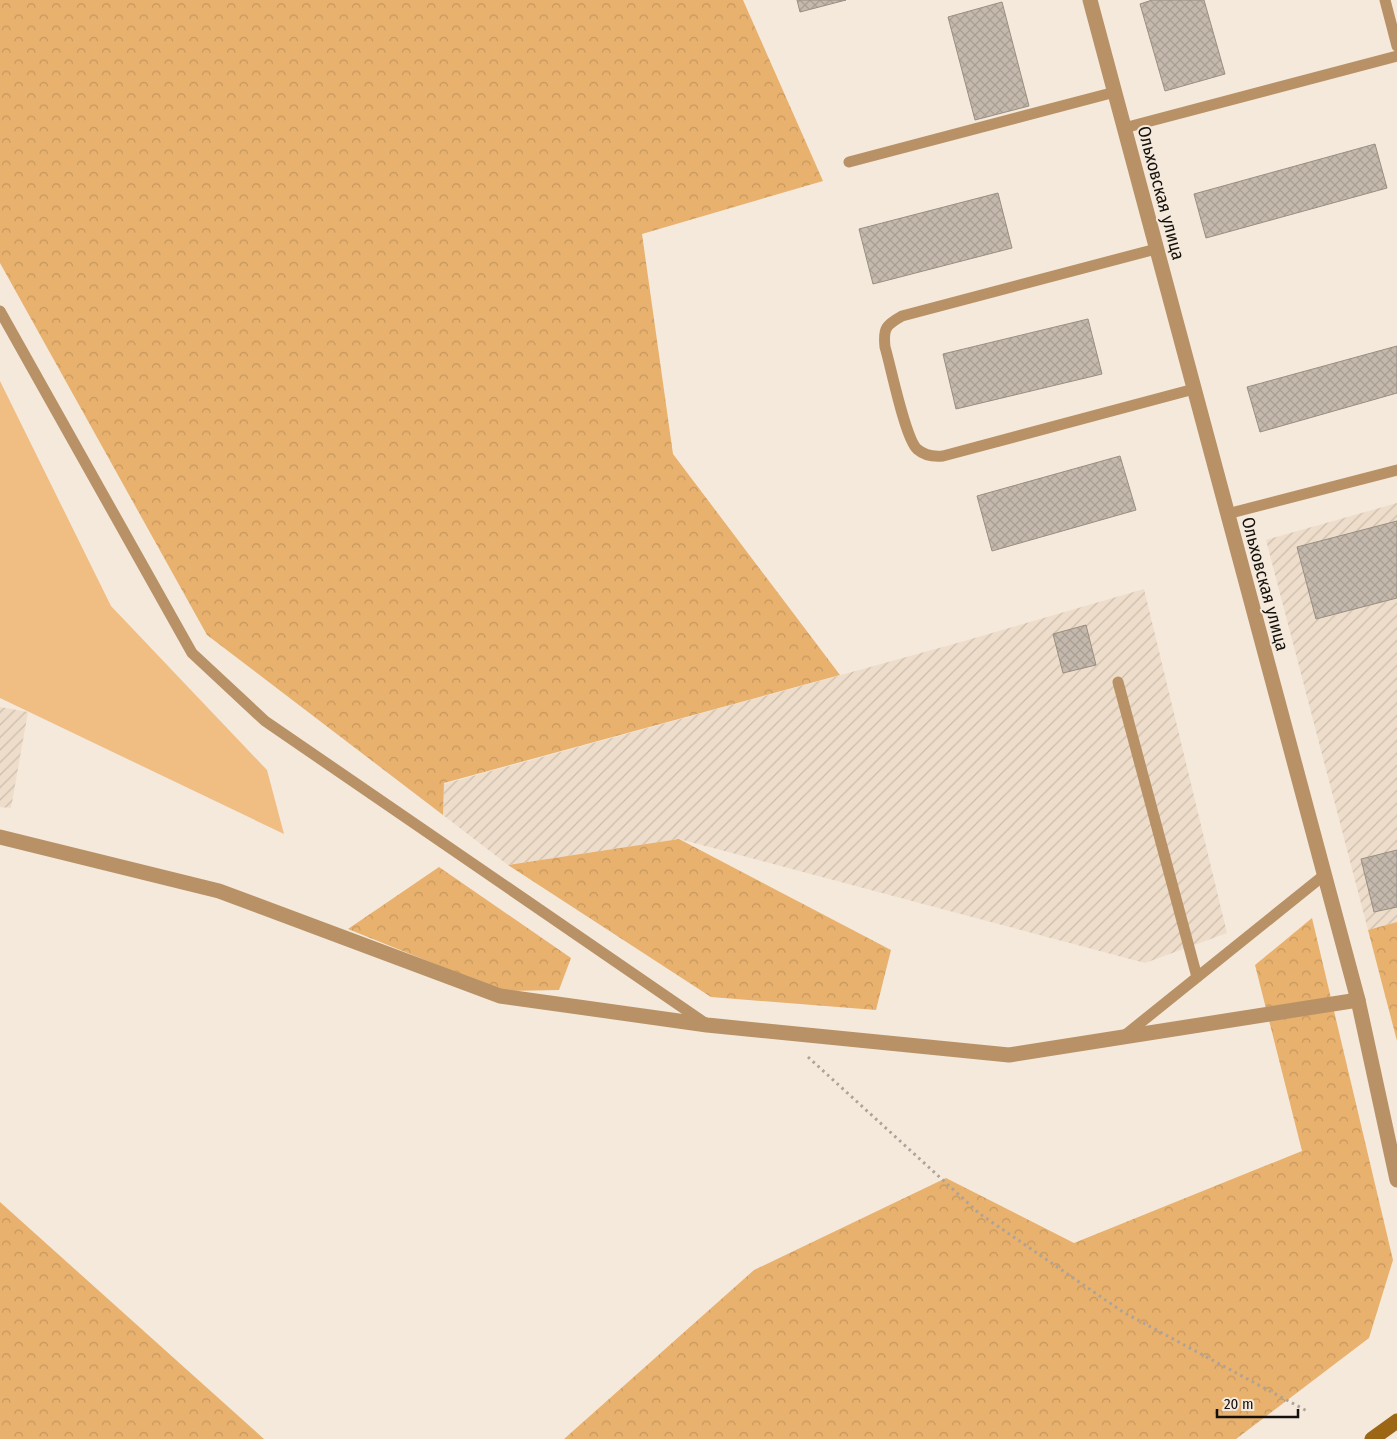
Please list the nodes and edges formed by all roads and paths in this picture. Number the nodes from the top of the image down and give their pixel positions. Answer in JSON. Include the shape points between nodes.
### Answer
{"nodes":[{"id":1,"x":1090,"y":0,"type":"edge"},
{"id":2,"x":1385,"y":0,"type":"edge"},
{"id":3,"x":1397,"y":46,"type":"edge"},
{"id":4,"x":1397,"y":56,"type":"edge"},
{"id":5,"x":1115,"y":92,"type":"junction"},
{"id":6,"x":1124,"y":128,"type":"junction"},
{"id":7,"x":849,"y":162,"type":"dead end"},
{"id":8,"x":1156,"y":248,"type":"junction"},
{"id":9,"x":0,"y":311,"type":"edge"},
{"id":10,"x":1194,"y":389,"type":"junction"},
{"id":11,"x":1397,"y":470,"type":"edge"},
{"id":12,"x":1227,"y":514,"type":"junction"},
{"id":13,"x":1118,"y":682,"type":"dead end"},
{"id":14,"x":0,"y":837,"type":"edge"},
{"id":15,"x":1323,"y":876,"type":"junction"},
{"id":16,"x":1197,"y":977,"type":"junction"},
{"id":17,"x":1358,"y":1000,"type":"junction"},
{"id":18,"x":707,"y":1025,"type":"junction"},
{"id":19,"x":781,"y":1032,"type":"junction"},
{"id":20,"x":1122,"y":1037,"type":"junction"},
{"id":21,"x":1397,"y":1180,"type":"edge"},
{"id":22,"x":1307,"y":1411,"type":"dead end"},
{"id":23,"x":1397,"y":1420,"type":"edge"},
{"id":24,"x":1372,"y":1439,"type":"edge"}],
"edges":[{"from":1,"to":5,"type":"street","name":"Ольховская улица"},
{"from":2,"to":3,"type":"lane"},
{"from":4,"to":6,"type":"lane"},
{"from":5,"to":6,"type":"street","name":"Ольховская улица"},
{"from":5,"to":7,"type":"lane"},
{"from":6,"to":8,"type":"street","name":"Ольховская улица"},
{"from":8,"to":10,"type":"street","name":"Ольховская улица"},
{"from":8,"to":10,"type":"lane","via":[[902,316],[890,323],[884,334],[885,347],[909,435],[917,448],[931,457]]},
{"from":9,"to":18,"type":"lane","via":[[192,652],[265,721]]},
{"from":10,"to":12,"type":"street","name":"Ольховская улица"},
{"from":11,"to":12,"type":"lane"},
{"from":12,"to":15,"type":"street","name":"Ольховская улица"},
{"from":13,"to":16,"type":"lane"},
{"from":14,"to":18,"type":"street","via":[[219,891],[500,996]]},
{"from":15,"to":16,"type":"lane"},
{"from":15,"to":17,"type":"street","name":"Ольховская улица"},
{"from":16,"to":20,"type":"lane"},
{"from":17,"to":20,"type":"street"},
{"from":17,"to":21,"type":"street","name":"Ольховская улица"},
{"from":18,"to":19,"type":"street"},
{"from":19,"to":20,"type":"street","via":[[1009,1055]]},
{"from":19,"to":22,"type":"path","via":[[980,1214],[1122,1312]]},
{"from":23,"to":24,"type":"main road"}]}
